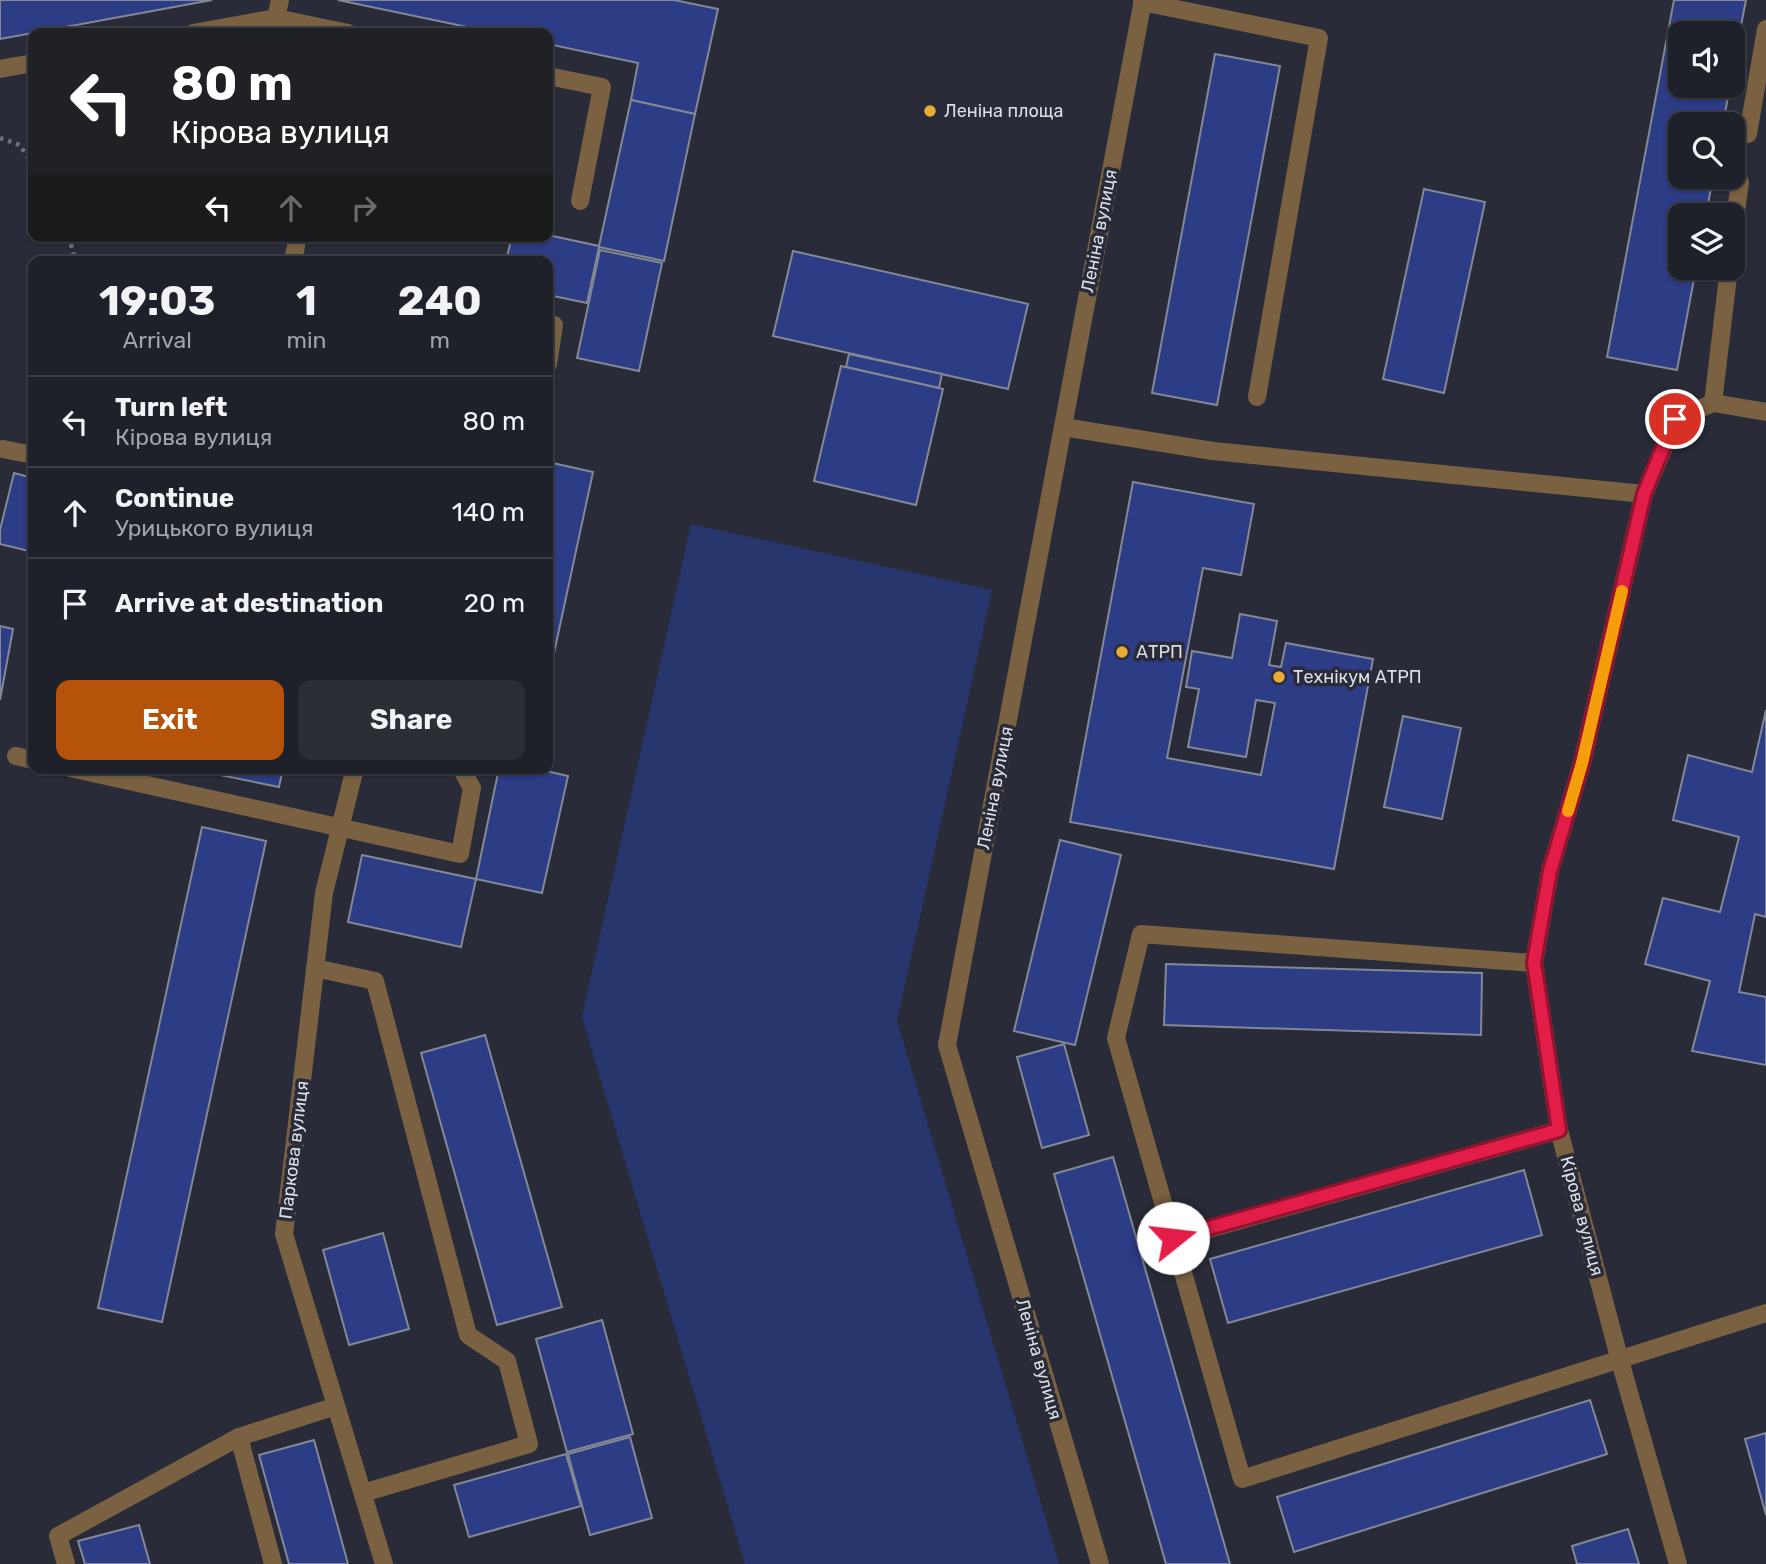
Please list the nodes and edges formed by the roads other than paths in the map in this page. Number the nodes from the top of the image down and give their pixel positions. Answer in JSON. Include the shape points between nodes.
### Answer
{"nodes":[{"id":1,"x":1142,"y":1,"type":"edge"},
{"id":2,"x":277,"y":17,"type":"edge"},
{"id":3,"x":219,"y":28,"type":"edge"},
{"id":4,"x":326,"y":28,"type":"edge"},
{"id":5,"x":1766,"y":29,"type":"edge"},
{"id":6,"x":28,"y":64,"type":"edge"},
{"id":7,"x":0,"y":69,"type":"edge"},
{"id":8,"x":553,"y":77,"type":"edge"},
{"id":9,"x":1748,"y":134,"type":"dead end"},
{"id":10,"x":580,"y":201,"type":"dead end"},
{"id":11,"x":1728,"y":280,"type":"edge"},
{"id":12,"x":1257,"y":397,"type":"dead end"},
{"id":13,"x":1713,"y":403,"type":"junction"},
{"id":14,"x":1766,"y":412,"type":"edge"},
{"id":15,"x":1063,"y":427,"type":"junction"},
{"id":16,"x":3,"y":449,"type":"dead end"},
{"id":17,"x":28,"y":454,"type":"edge"},
{"id":18,"x":1644,"y":494,"type":"junction"},
{"id":19,"x":97,"y":774,"type":"edge"},
{"id":20,"x":354,"y":774,"type":"edge"},
{"id":21,"x":464,"y":774,"type":"edge"},
{"id":22,"x":340,"y":829,"type":"junction"},
{"id":23,"x":1534,"y":962,"type":"junction"},
{"id":24,"x":315,"y":968,"type":"junction"},
{"id":25,"x":1559,"y":1130,"type":"junction"},
{"id":26,"x":1173,"y":1238,"type":"junction"},
{"id":27,"x":1766,"y":1313,"type":"edge"},
{"id":28,"x":1620,"y":1361,"type":"junction"},
{"id":29,"x":336,"y":1406,"type":"junction"},
{"id":30,"x":239,"y":1437,"type":"junction"},
{"id":31,"x":363,"y":1493,"type":"junction"},
{"id":32,"x":66,"y":1564,"type":"edge"},
{"id":33,"x":273,"y":1564,"type":"edge"},
{"id":34,"x":384,"y":1564,"type":"edge"},
{"id":35,"x":1100,"y":1564,"type":"edge"},
{"id":36,"x":1678,"y":1564,"type":"edge"}],
"edges":[{"from":1,"to":12,"type":"street","via":[[1319,38]]},
{"from":1,"to":15,"type":"street","name":"Леніна вулиця"},
{"from":2,"to":3,"type":"street"},
{"from":2,"to":4,"type":"street"},
{"from":5,"to":9,"type":"street"},
{"from":6,"to":7,"type":"street"},
{"from":8,"to":10,"type":"street","via":[[602,88]]},
{"from":11,"to":13,"type":"street"},
{"from":13,"to":14,"type":"street"},
{"from":13,"to":18,"type":"street","name":"Кірова вулиця","via":[[1675,419]]},
{"from":15,"to":18,"type":"street","via":[[1213,451]]},
{"from":15,"to":35,"type":"street","name":"Леніна вулиця","via":[[947,1045]]},
{"from":16,"to":17,"type":"street"},
{"from":18,"to":23,"type":"street","name":"Кірова вулиця","via":[[1582,763],[1550,871]]},
{"from":19,"to":22,"type":"street"},
{"from":20,"to":22,"type":"street","name":"Паркова вулиця"},
{"from":21,"to":22,"type":"street","via":[[472,788],[460,854]]},
{"from":22,"to":24,"type":"street","name":"Паркова вулиця","via":[[324,893]]},
{"from":23,"to":25,"type":"street","name":"Кірова вулиця"},
{"from":23,"to":26,"type":"street","via":[[1141,934],[1116,1038]]},
{"from":24,"to":29,"type":"street","name":"Паркова вулиця","via":[[284,1234]]},
{"from":24,"to":31,"type":"street","via":[[375,981],[468,1335],[507,1361],[528,1444]]},
{"from":25,"to":26,"type":"street"},
{"from":25,"to":28,"type":"street","name":"Кірова вулиця"},
{"from":26,"to":28,"type":"street","via":[[1242,1479]]},
{"from":27,"to":28,"type":"street"},
{"from":28,"to":36,"type":"street","name":"Кірова вулиця"},
{"from":29,"to":30,"type":"street"},
{"from":29,"to":31,"type":"street","name":"Паркова вулиця"},
{"from":30,"to":32,"type":"street","via":[[58,1535]]},
{"from":30,"to":33,"type":"street"},
{"from":31,"to":34,"type":"street","name":"Паркова вулиця"}]}
